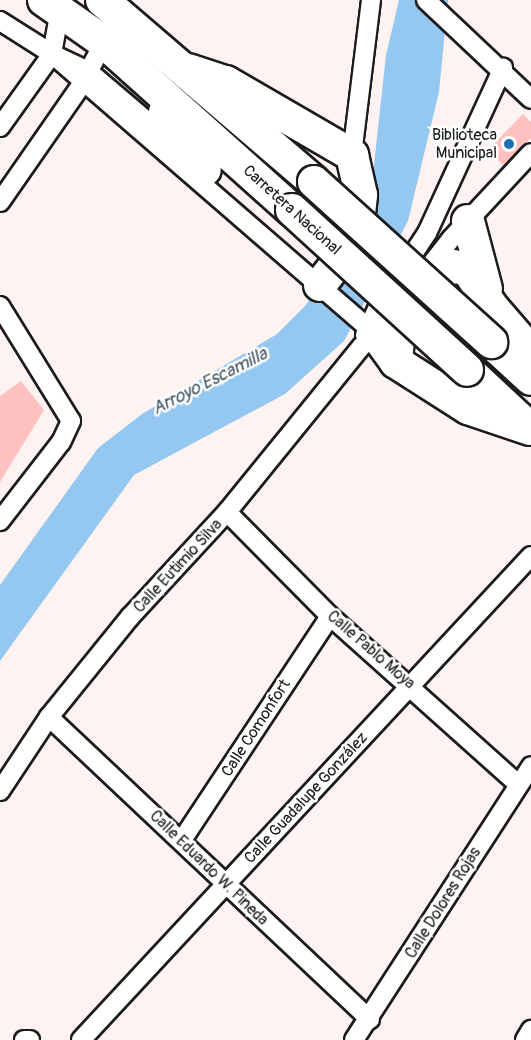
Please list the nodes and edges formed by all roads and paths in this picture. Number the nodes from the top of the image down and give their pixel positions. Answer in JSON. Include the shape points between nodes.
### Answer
{"nodes":[{"id":1,"x":102,"y":0,"type":"edge"},
{"id":2,"x":371,"y":0,"type":"edge"},
{"id":3,"x":426,"y":0,"type":"edge"},
{"id":4,"x":52,"y":5,"type":"edge"},
{"id":5,"x":0,"y":21,"type":"edge"},
{"id":6,"x":104,"y":42,"type":"junction"},
{"id":7,"x":52,"y":54,"type":"junction"},
{"id":8,"x":503,"y":68,"type":"junction"},
{"id":9,"x":135,"y":69,"type":"junction"},
{"id":10,"x":188,"y":70,"type":"junction"},
{"id":11,"x":84,"y":77,"type":"junction"},
{"id":12,"x":531,"y":99,"type":"edge"},
{"id":13,"x":0,"y":128,"type":"edge"},
{"id":14,"x":531,"y":153,"type":"edge"},
{"id":15,"x":352,"y":155,"type":"junction"},
{"id":16,"x":205,"y":170,"type":"junction"},
{"id":17,"x":1,"y":200,"type":"edge"},
{"id":18,"x":468,"y":220,"type":"junction"},
{"id":19,"x":325,"y":287,"type":"junction"},
{"id":20,"x":0,"y":306,"type":"edge"},
{"id":21,"x":492,"y":307,"type":"junction"},
{"id":22,"x":368,"y":332,"type":"junction"},
{"id":23,"x":531,"y":352,"type":"edge"},
{"id":24,"x":396,"y":362,"type":"junction"},
{"id":25,"x":531,"y":380,"type":"edge"},
{"id":26,"x":531,"y":430,"type":"edge"},
{"id":27,"x":227,"y":513,"type":"junction"},
{"id":28,"x":0,"y":521,"type":"edge"},
{"id":29,"x":531,"y":556,"type":"edge"},
{"id":30,"x":330,"y":616,"type":"junction"},
{"id":31,"x":411,"y":685,"type":"junction"},
{"id":32,"x":49,"y":717,"type":"junction"},
{"id":33,"x":531,"y":766,"type":"edge"},
{"id":34,"x":518,"y":784,"type":"junction"},
{"id":35,"x":0,"y":791,"type":"edge"},
{"id":36,"x":182,"y":840,"type":"junction"},
{"id":37,"x":225,"y":885,"type":"junction"},
{"id":38,"x":370,"y":1018,"type":"junction"},
{"id":39,"x":531,"y":1030,"type":"edge"},
{"id":40,"x":24,"y":1040,"type":"edge"},
{"id":41,"x":30,"y":1040,"type":"edge"},
{"id":42,"x":81,"y":1040,"type":"edge"},
{"id":43,"x":354,"y":1040,"type":"edge"},
{"id":44,"x":525,"y":1040,"type":"edge"}],
"edges":[{"from":1,"to":10,"type":"highway"},
{"from":2,"to":15,"type":"street"},
{"from":3,"to":8,"type":"street"},
{"from":4,"to":6,"type":"highway","name":"Carretera Nacional"},
{"from":4,"to":7,"type":"street"},
{"from":5,"to":7,"type":"street"},
{"from":6,"to":9,"type":"highway","name":"Carretera Nacional"},
{"from":6,"to":11,"type":"street"},
{"from":7,"to":11,"type":"street"},
{"from":7,"to":13,"type":"street"},
{"from":8,"to":12,"type":"street"},
{"from":8,"to":22,"type":"street","name":"Calle Eutimio Silva","via":[[427,233]]},
{"from":9,"to":16,"type":"highway"},
{"from":9,"to":26,"type":"highway","name":"Carretera Nacional","bridge":true},
{"from":10,"to":15,"type":"highway","via":[[226,82]]},
{"from":10,"to":25,"type":"highway","bridge":true},
{"from":11,"to":16,"type":"street"},
{"from":11,"to":17,"type":"street"},
{"from":11,"to":19,"type":"street"},
{"from":14,"to":18,"type":"street","name":"Calle Eutimio Silva"},
{"from":15,"to":19,"type":"highway","via":[[362,195],[358,226],[352,244]]},
{"from":16,"to":19,"type":"street"},
{"from":18,"to":21,"type":"highway"},
{"from":18,"to":22,"type":"street","name":"Calle Eutimio Silva"},
{"from":19,"to":22,"type":"street"},
{"from":20,"to":28,"type":"street","via":[[71,421],[61,442]]},
{"from":21,"to":23,"type":"highway"},
{"from":21,"to":24,"type":"highway","via":[[468,270],[453,266],[444,270],[399,325]]},
{"from":22,"to":24,"type":"highway"},
{"from":22,"to":27,"type":"street","name":"Calle Eutimio Silva"},
{"from":24,"to":26,"type":"highway","via":[[468,408]]},
{"from":27,"to":30,"type":"street","name":"Calle Pablo Moya"},
{"from":27,"to":32,"type":"street","name":"Calle Eutimio Silva","via":[[130,617]]},
{"from":29,"to":31,"type":"street","name":"Calle Guadalupe González"},
{"from":30,"to":31,"type":"street","name":"Calle Pablo Moya"},
{"from":30,"to":36,"type":"street","name":"Calle Comonfort"},
{"from":31,"to":34,"type":"street","name":"Calle Pablo Moya"},
{"from":31,"to":37,"type":"street","name":"Calle Guadalupe González"},
{"from":32,"to":35,"type":"street","name":"Calle Eutimio Silva"},
{"from":32,"to":36,"type":"street","name":"Calle Eduardo W. Pineda"},
{"from":33,"to":34,"type":"street","name":"Calle Dolores Rojas"},
{"from":34,"to":38,"type":"street","name":"Calle Dolores Rojas"},
{"from":36,"to":37,"type":"street","name":"Calle Eduardo W. Pineda"},
{"from":37,"to":38,"type":"street","name":"Calle Eduardo W. Pineda"},
{"from":37,"to":42,"type":"street","name":"Calle Guadalupe González"},
{"from":38,"to":43,"type":"street","name":"Calle Dolores Rojas"},
{"from":39,"to":44,"type":"street"},
{"from":40,"to":41,"type":"street"}]}
